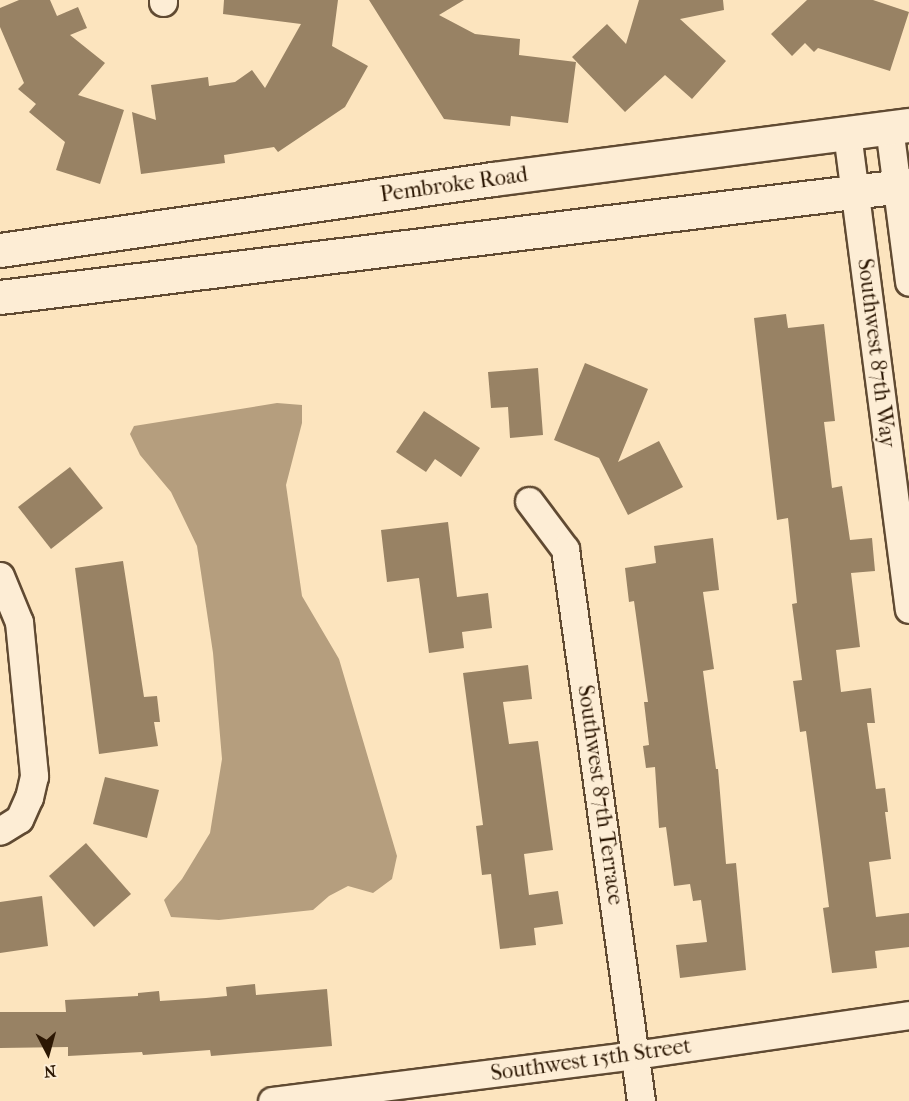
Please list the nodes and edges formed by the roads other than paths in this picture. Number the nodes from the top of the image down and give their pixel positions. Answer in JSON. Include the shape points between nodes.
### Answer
{"nodes":[{"id":1,"x":899,"y":126,"type":"edge"},
{"id":2,"x":847,"y":133,"type":"junction"},
{"id":3,"x":902,"y":186,"type":"edge"},
{"id":4,"x":855,"y":192,"type":"junction"},
{"id":5,"x":0,"y":250,"type":"edge"},
{"id":6,"x":909,"y":282,"type":"edge"},
{"id":7,"x":0,"y":297,"type":"edge"},
{"id":8,"x":529,"y":501,"type":"dead end"},
{"id":9,"x":0,"y":576,"type":"edge"},
{"id":10,"x":909,"y":609,"type":"edge"},
{"id":11,"x":10,"y":825,"type":"edge"},
{"id":12,"x":909,"y":1015,"type":"edge"},
{"id":13,"x":635,"y":1055,"type":"junction"},
{"id":14,"x":272,"y":1101,"type":"edge"},
{"id":15,"x":641,"y":1101,"type":"edge"}],
"edges":[{"from":1,"to":2,"type":"main road","name":"Pembroke Road"},
{"from":1,"to":3,"type":"street","name":"Southwest 87th Way"},
{"from":2,"to":4,"type":"street","name":"Southwest 87th Way"},
{"from":2,"to":5,"type":"main road","name":"Pembroke Road"},
{"from":3,"to":4,"type":"main road"},
{"from":3,"to":6,"type":"street","name":"Southwest 87th Way"},
{"from":4,"to":7,"type":"main road"},
{"from":4,"to":10,"type":"street","name":"Southwest 87th Way"},
{"from":8,"to":13,"type":"street","name":"Southwest 87th Terrace","via":[[565,549]]},
{"from":9,"to":11,"type":"street","via":[[19,622],[34,776],[29,797]]},
{"from":12,"to":13,"type":"street","name":"Southwest 15th Street"},
{"from":13,"to":14,"type":"street","name":"Southwest 15th Street"},
{"from":13,"to":15,"type":"street","name":"Southwest 87th Terrace"}]}
